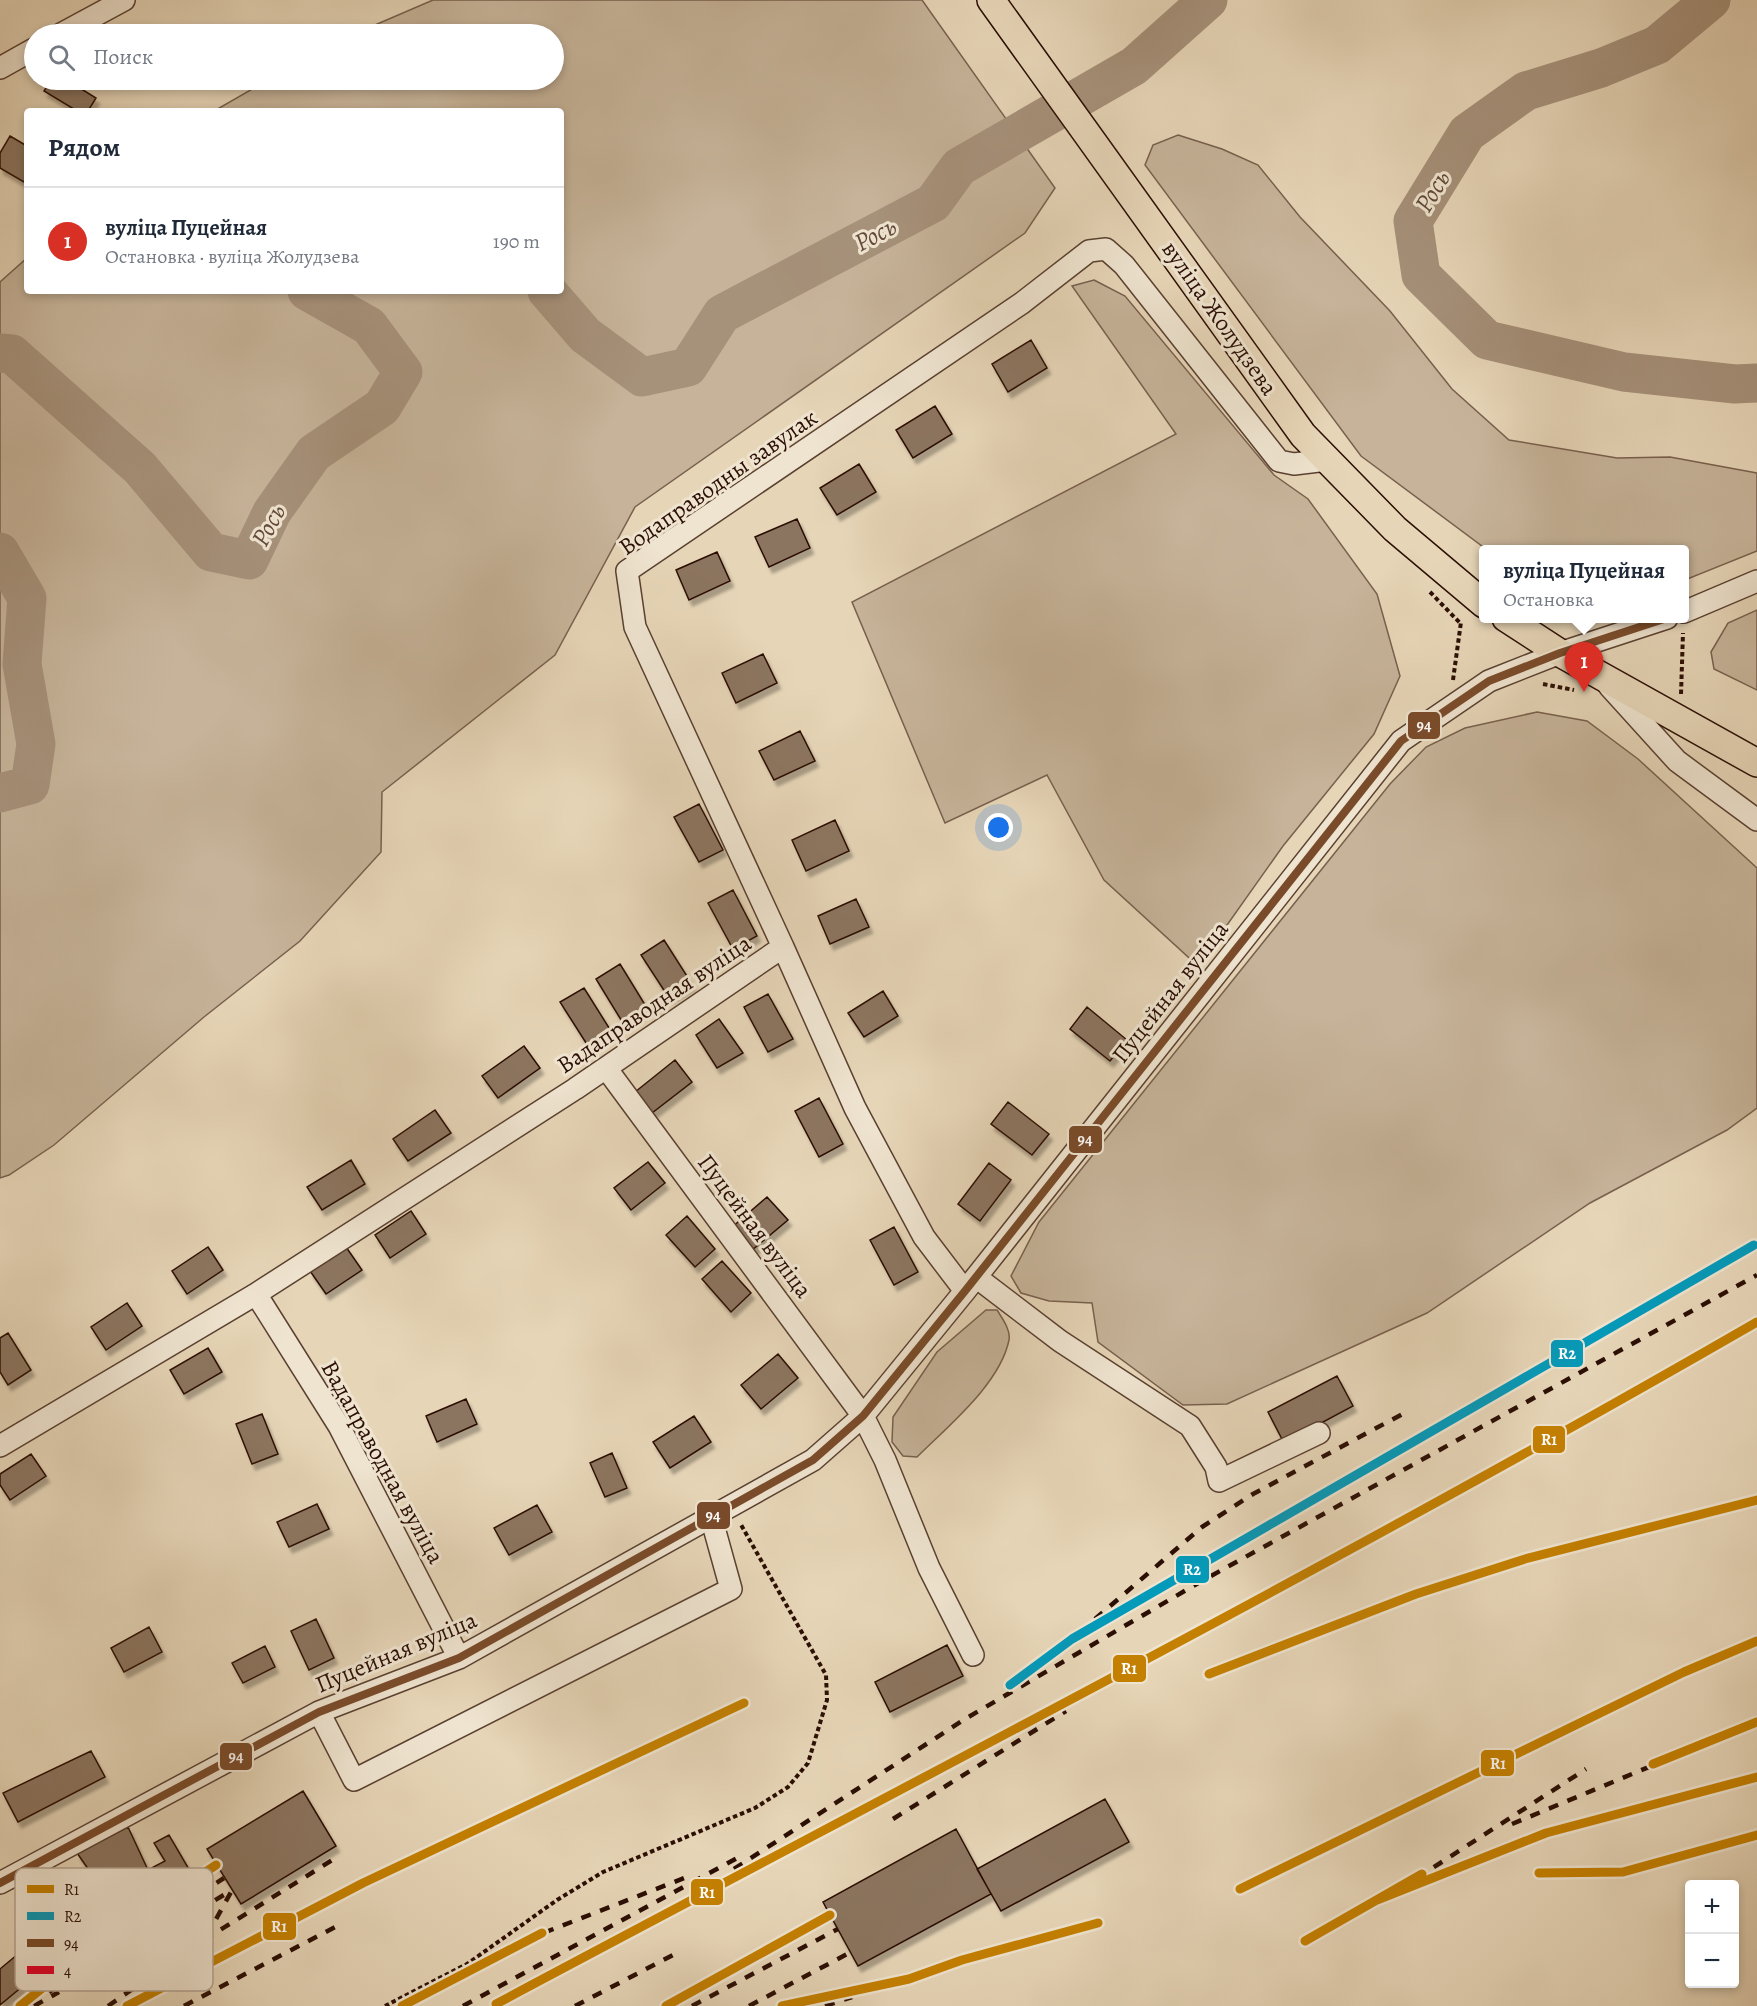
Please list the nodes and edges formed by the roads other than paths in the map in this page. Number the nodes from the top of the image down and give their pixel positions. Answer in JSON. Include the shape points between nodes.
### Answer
{"nodes":[{"id":1,"x":124,"y":0,"type":"edge"},
{"id":2,"x":991,"y":0,"type":"edge"},
{"id":3,"x":80,"y":24,"type":"edge"},
{"id":4,"x":24,"y":55,"type":"edge"},
{"id":5,"x":0,"y":68,"type":"edge"},
{"id":6,"x":1327,"y":460,"type":"junction"},
{"id":7,"x":1757,"y":581,"type":"edge"},
{"id":8,"x":1479,"y":600,"type":"edge"},
{"id":9,"x":1689,"y":613,"type":"edge"},
{"id":10,"x":1514,"y":623,"type":"edge"},
{"id":11,"x":1663,"y":623,"type":"edge"},
{"id":12,"x":1560,"y":653,"type":"junction"},
{"id":13,"x":1598,"y":675,"type":"junction"},
{"id":14,"x":1757,"y":763,"type":"edge"},
{"id":15,"x":1757,"y":820,"type":"edge"},
{"id":16,"x":783,"y":947,"type":"junction"},
{"id":17,"x":606,"y":1068,"type":"junction"},
{"id":18,"x":971,"y":1284,"type":"junction"},
{"id":19,"x":255,"y":1294,"type":"junction"},
{"id":20,"x":863,"y":1416,"type":"junction"},
{"id":21,"x":1319,"y":1433,"type":"dead end"},
{"id":22,"x":0,"y":1446,"type":"edge"},
{"id":23,"x":711,"y":1517,"type":"junction"},
{"id":24,"x":973,"y":1655,"type":"dead end"},
{"id":25,"x":459,"y":1658,"type":"junction"},
{"id":26,"x":319,"y":1712,"type":"junction"},
{"id":27,"x":26,"y":1868,"type":"edge"},
{"id":28,"x":15,"y":1874,"type":"edge"},
{"id":29,"x":0,"y":1882,"type":"edge"}],
"edges":[{"from":1,"to":3,"type":"street"},
{"from":2,"to":6,"type":"main road","name":"вуліца Жолудзева","via":[[1303,435]]},
{"from":4,"to":5,"type":"street"},
{"from":6,"to":8,"type":"main road","name":"вуліца Жолудзева","via":[[1395,529]]},
{"from":6,"to":16,"type":"street","name":"Водаправодны завулак","via":[[1294,464],[1279,461],[1124,264],[1106,249],[1089,251],[1022,303],[627,571],[635,627]]},
{"from":7,"to":9,"type":"street","name":"Пуцейная вуліца"},
{"from":10,"to":12,"type":"main road"},
{"from":11,"to":12,"type":"street","name":"Пуцейная вуліца"},
{"from":12,"to":13,"type":"main road"},
{"from":12,"to":18,"type":"street","name":"Пуцейная вуліца","via":[[1489,681],[1401,741]]},
{"from":13,"to":14,"type":"main road"},
{"from":13,"to":15,"type":"street","via":[[1677,761]]},
{"from":16,"to":17,"type":"street","name":"Вадаправодная вуліца"},
{"from":16,"to":18,"type":"street","name":"Вадаправодная вуліца","via":[[866,1128],[924,1237]]},
{"from":17,"to":19,"type":"street","name":"Вадаправодная вуліца"},
{"from":17,"to":20,"type":"street","name":"Пуцейная вуліца"},
{"from":18,"to":20,"type":"street","name":"Пуцейная вуліца"},
{"from":18,"to":21,"type":"street","name":"Вадаправодная вуліца","via":[[1190,1426],[1216,1467],[1219,1481]]},
{"from":19,"to":22,"type":"street","name":"Вадаправодная вуліца"},
{"from":19,"to":25,"type":"street","name":"Вадаправодная вуліца","via":[[339,1426]]},
{"from":20,"to":23,"type":"street","name":"Пуцейная вуліца","via":[[813,1460]]},
{"from":20,"to":24,"type":"street","via":[[929,1568]]},
{"from":23,"to":25,"type":"street","name":"Пуцейная вуліца"},
{"from":23,"to":26,"type":"street","via":[[731,1589],[354,1780]]},
{"from":25,"to":26,"type":"street","name":"Пуцейная вуліца"},
{"from":26,"to":27,"type":"street","name":"Пуцейная вуліца"},
{"from":28,"to":29,"type":"street","name":"Пуцейная вуліца"}]}
